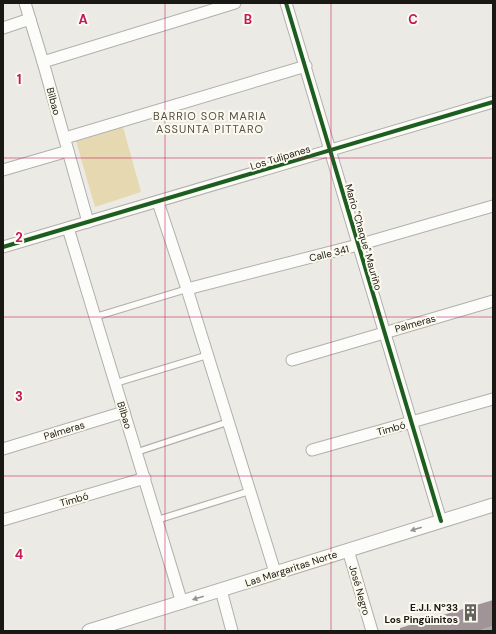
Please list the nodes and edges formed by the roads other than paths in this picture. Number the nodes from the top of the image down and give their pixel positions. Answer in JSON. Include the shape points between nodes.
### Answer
{"nodes":[{"id":1,"x":25,"y":3,"type":"edge"},
{"id":2,"x":235,"y":3,"type":"edge"},
{"id":3,"x":286,"y":3,"type":"edge"},
{"id":4,"x":30,"y":19,"type":"junction"},
{"id":5,"x":3,"y":28,"type":"edge"},
{"id":6,"x":44,"y":62,"type":"junction"},
{"id":7,"x":306,"y":66,"type":"junction"},
{"id":8,"x":493,"y":102,"type":"edge"},
{"id":9,"x":64,"y":138,"type":"junction"},
{"id":10,"x":331,"y":150,"type":"junction"},
{"id":11,"x":68,"y":151,"type":"junction"},
{"id":12,"x":3,"y":170,"type":"edge"},
{"id":13,"x":158,"y":202,"type":"junction"},
{"id":14,"x":493,"y":206,"type":"edge"},
{"id":15,"x":88,"y":222,"type":"junction"},
{"id":16,"x":68,"y":228,"type":"junction"},
{"id":17,"x":358,"y":245,"type":"junction"},
{"id":18,"x":3,"y":247,"type":"edge"},
{"id":19,"x":187,"y":289,"type":"junction"},
{"id":20,"x":493,"y":301,"type":"edge"},
{"id":21,"x":95,"y":316,"type":"junction"},
{"id":22,"x":384,"y":332,"type":"junction"},
{"id":23,"x":208,"y":355,"type":"junction"},
{"id":24,"x":292,"y":360,"type":"dead end"},
{"id":25,"x":116,"y":383,"type":"junction"},
{"id":26,"x":493,"y":399,"type":"edge"},
{"id":27,"x":124,"y":412,"type":"junction"},
{"id":28,"x":228,"y":422,"type":"junction"},
{"id":29,"x":410,"y":423,"type":"junction"},
{"id":30,"x":3,"y":449,"type":"edge"},
{"id":31,"x":312,"y":450,"type":"dead end"},
{"id":32,"x":137,"y":452,"type":"junction"},
{"id":33,"x":145,"y":478,"type":"junction"},
{"id":34,"x":250,"y":491,"type":"junction"},
{"id":35,"x":493,"y":505,"type":"edge"},
{"id":36,"x":3,"y":520,"type":"edge"},
{"id":37,"x":157,"y":520,"type":"junction"},
{"id":38,"x":440,"y":521,"type":"junction"},
{"id":39,"x":348,"y":550,"type":"junction"},
{"id":40,"x":275,"y":572,"type":"junction"},
{"id":41,"x":221,"y":590,"type":"junction"},
{"id":42,"x":182,"y":603,"type":"junction"},
{"id":43,"x":89,"y":631,"type":"edge"},
{"id":44,"x":232,"y":631,"type":"edge"},
{"id":45,"x":372,"y":631,"type":"edge"}],
"edges":[{"from":1,"to":4,"type":"street","name":"Bilbao"},
{"from":2,"to":6,"type":"street"},
{"from":3,"to":7,"type":"street","name":"Mario \"Chaque\" Mauriño"},
{"from":4,"to":5,"type":"street"},
{"from":4,"to":6,"type":"street","name":"Bilbao"},
{"from":6,"to":9,"type":"street","name":"Bilbao"},
{"from":7,"to":9,"type":"street"},
{"from":7,"to":10,"type":"street","name":"Mario \"Chaque\" Mauriño"},
{"from":8,"to":10,"type":"street","name":"Los Tulipanes"},
{"from":9,"to":11,"type":"street","name":"Bilbao"},
{"from":10,"to":13,"type":"street","name":"Los Tulipanes"},
{"from":10,"to":17,"type":"street","name":"Mario \"Chaque\" Mauriño"},
{"from":11,"to":12,"type":"street"},
{"from":11,"to":15,"type":"street","name":"Bilbao"},
{"from":13,"to":15,"type":"street","name":"Los Tulipanes"},
{"from":13,"to":19,"type":"street"},
{"from":14,"to":17,"type":"street","name":"Calle 341"},
{"from":15,"to":16,"type":"street","name":"Los Tulipanes"},
{"from":16,"to":18,"type":"street","name":"Los Tulipanes"},
{"from":16,"to":21,"type":"street","name":"Bilbao"},
{"from":17,"to":19,"type":"street","name":"Calle 341"},
{"from":17,"to":22,"type":"street","name":"Mario \"Chaque\" Mauriño"},
{"from":19,"to":21,"type":"lane"},
{"from":19,"to":23,"type":"street"},
{"from":20,"to":22,"type":"street","name":"Palmeras"},
{"from":21,"to":25,"type":"street","name":"Bilbao"},
{"from":22,"to":24,"type":"street","name":"Palmeras"},
{"from":22,"to":29,"type":"street","name":"Mario \"Chaque\" Mauriño"},
{"from":23,"to":25,"type":"lane"},
{"from":23,"to":28,"type":"street"},
{"from":25,"to":27,"type":"street","name":"Bilbao"},
{"from":26,"to":29,"type":"street","name":"Timbó"},
{"from":27,"to":30,"type":"street","name":"Palmeras"},
{"from":27,"to":32,"type":"street","name":"Bilbao"},
{"from":28,"to":32,"type":"lane"},
{"from":28,"to":34,"type":"street"},
{"from":29,"to":31,"type":"street","name":"Timbó"},
{"from":29,"to":38,"type":"street","name":"Mario \"Chaque\" Mauriño"},
{"from":32,"to":33,"type":"street","name":"Bilbao"},
{"from":33,"to":36,"type":"street","name":"Timbó"},
{"from":33,"to":37,"type":"street","name":"Bilbao"},
{"from":34,"to":37,"type":"lane"},
{"from":34,"to":40,"type":"street"},
{"from":35,"to":38,"type":"street","name":"Las Margaritas Norte"},
{"from":37,"to":42,"type":"street","name":"Bilbao"},
{"from":38,"to":39,"type":"street","name":"Las Margaritas Norte","one_way":true},
{"from":39,"to":40,"type":"street","name":"Las Margaritas Norte"},
{"from":39,"to":45,"type":"street","name":"José Negro"},
{"from":40,"to":41,"type":"street","name":"Las Margaritas Norte"},
{"from":41,"to":42,"type":"street","name":"Las Margaritas Norte","one_way":true},
{"from":41,"to":44,"type":"street"},
{"from":42,"to":43,"type":"street","name":"Las Margaritas Norte"}]}
